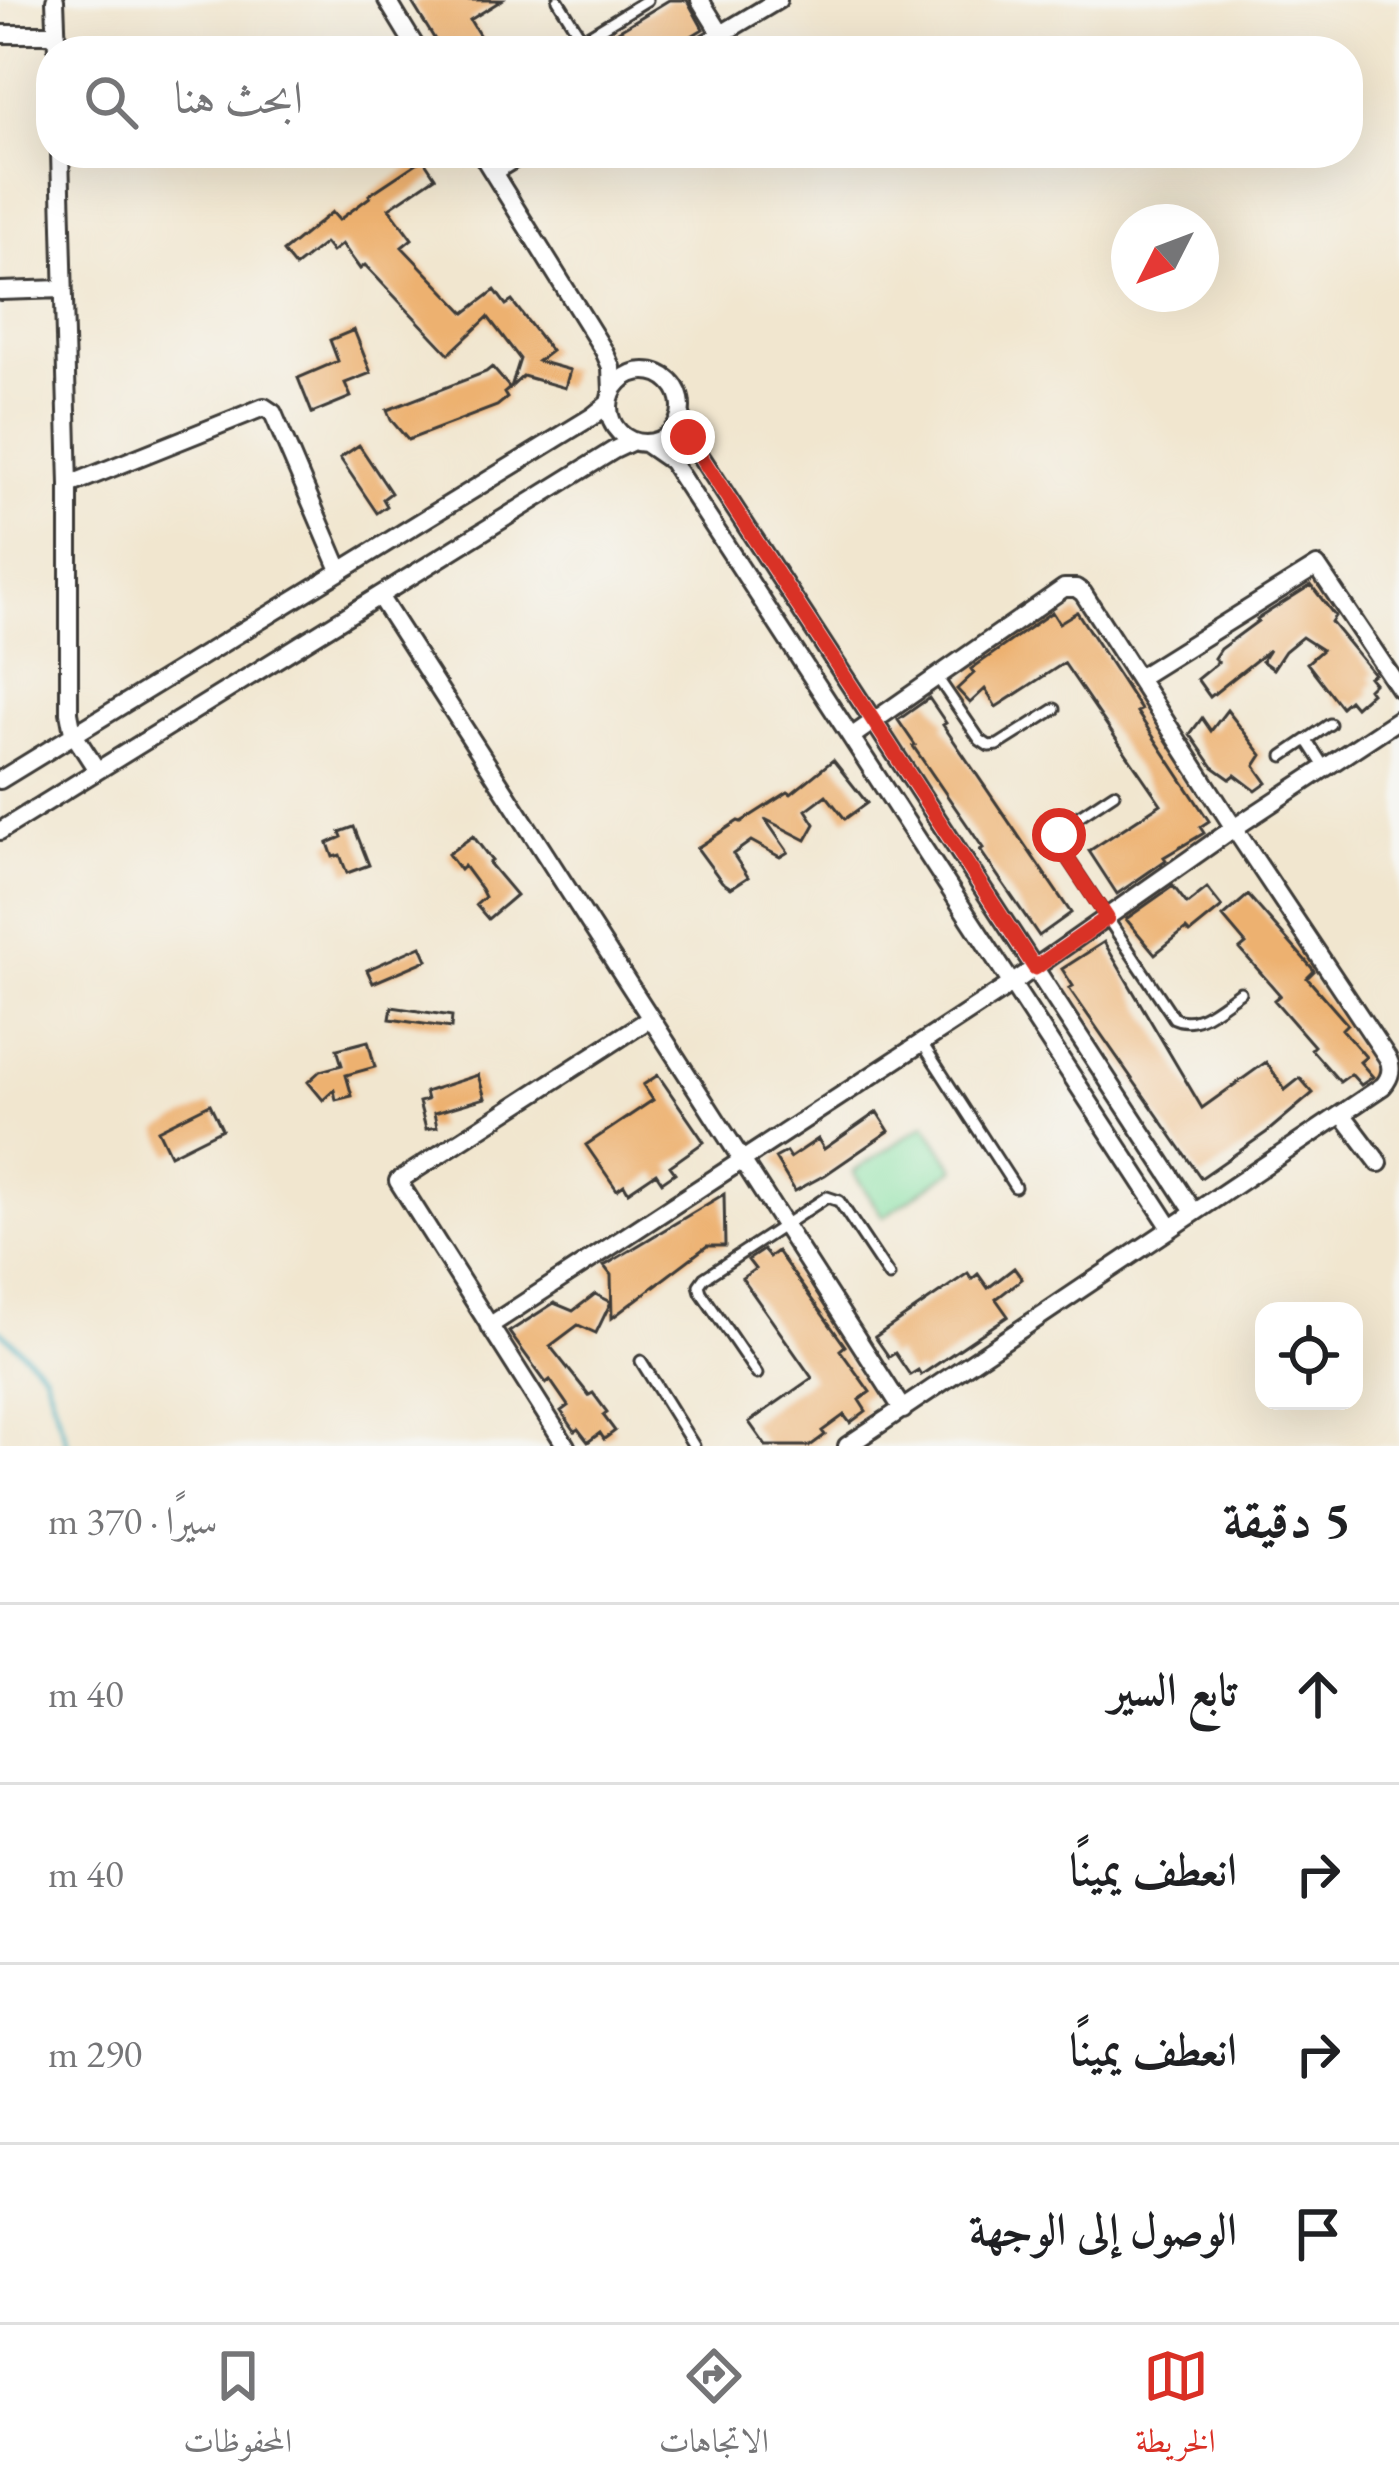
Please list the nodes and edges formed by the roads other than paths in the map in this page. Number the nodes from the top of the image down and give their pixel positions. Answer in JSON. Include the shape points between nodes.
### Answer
{"nodes":[{"id":1,"x":55,"y":0,"type":"edge"},
{"id":2,"x":387,"y":0,"type":"edge"},
{"id":3,"x":558,"y":0,"type":"edge"},
{"id":4,"x":647,"y":0,"type":"edge"},
{"id":5,"x":700,"y":0,"type":"edge"},
{"id":6,"x":778,"y":0,"type":"edge"},
{"id":7,"x":0,"y":34,"type":"edge"},
{"id":8,"x":721,"y":34,"type":"junction"},
{"id":9,"x":57,"y":36,"type":"edge"},
{"id":10,"x":409,"y":36,"type":"edge"},
{"id":11,"x":584,"y":36,"type":"edge"},
{"id":12,"x":588,"y":36,"type":"edge"},
{"id":13,"x":718,"y":36,"type":"edge"},
{"id":14,"x":36,"y":40,"type":"edge"},
{"id":15,"x":59,"y":168,"type":"edge"},
{"id":16,"x":490,"y":168,"type":"edge"},
{"id":17,"x":500,"y":168,"type":"edge"},
{"id":18,"x":493,"y":172,"type":"junction"},
{"id":19,"x":63,"y":290,"type":"junction"},
{"id":20,"x":0,"y":291,"type":"edge"},
{"id":21,"x":604,"y":351,"type":"junction"},
{"id":22,"x":638,"y":372,"type":"junction"},
{"id":23,"x":610,"y":398,"type":"junction"},
{"id":24,"x":680,"y":414,"type":"junction"},
{"id":25,"x":639,"y":442,"type":"junction"},
{"id":26,"x":69,"y":485,"type":"junction"},
{"id":27,"x":340,"y":570,"type":"junction"},
{"id":28,"x":379,"y":596,"type":"junction"},
{"id":29,"x":937,"y":677,"type":"junction"},
{"id":30,"x":1138,"y":679,"type":"junction"},
{"id":31,"x":1399,"y":688,"type":"edge"},
{"id":32,"x":1055,"y":709,"type":"dead end"},
{"id":33,"x":1399,"y":719,"type":"edge"},
{"id":34,"x":874,"y":721,"type":"junction"},
{"id":35,"x":1330,"y":724,"type":"dead end"},
{"id":36,"x":73,"y":733,"type":"junction"},
{"id":37,"x":851,"y":736,"type":"junction"},
{"id":38,"x":1307,"y":740,"type":"junction"},
{"id":39,"x":1283,"y":756,"type":"dead end"},
{"id":40,"x":1325,"y":768,"type":"junction"},
{"id":41,"x":97,"y":770,"type":"junction"},
{"id":42,"x":0,"y":780,"type":"edge"},
{"id":43,"x":1114,"y":793,"type":"dead end"},
{"id":44,"x":1234,"y":828,"type":"junction"},
{"id":45,"x":0,"y":831,"type":"edge"},
{"id":46,"x":1107,"y":918,"type":"junction"},
{"id":47,"x":1035,"y":968,"type":"junction"},
{"id":48,"x":1012,"y":983,"type":"junction"},
{"id":49,"x":1240,"y":992,"type":"dead end"},
{"id":50,"x":651,"y":1018,"type":"junction"},
{"id":51,"x":922,"y":1043,"type":"junction"},
{"id":52,"x":1342,"y":1114,"type":"junction"},
{"id":53,"x":742,"y":1160,"type":"junction"},
{"id":54,"x":1379,"y":1163,"type":"dead end"},
{"id":55,"x":1166,"y":1170,"type":"junction"},
{"id":56,"x":1144,"y":1185,"type":"junction"},
{"id":57,"x":1015,"y":1187,"type":"dead end"},
{"id":58,"x":1194,"y":1212,"type":"junction"},
{"id":59,"x":784,"y":1224,"type":"junction"},
{"id":60,"x":1171,"y":1228,"type":"junction"},
{"id":61,"x":889,"y":1276,"type":"dead end"},
{"id":62,"x":489,"y":1326,"type":"junction"},
{"id":63,"x":641,"y":1361,"type":"dead end"},
{"id":64,"x":757,"y":1374,"type":"dead end"},
{"id":65,"x":903,"y":1410,"type":"junction"},
{"id":66,"x":566,"y":1446,"type":"edge"},
{"id":67,"x":694,"y":1446,"type":"edge"},
{"id":68,"x":847,"y":1446,"type":"edge"}],
"edges":[{"from":1,"to":9,"type":"street"},
{"from":2,"to":10,"type":"street"},
{"from":3,"to":11,"type":"lane"},
{"from":4,"to":12,"type":"lane"},
{"from":5,"to":8,"type":"street"},
{"from":6,"to":8,"type":"street"},
{"from":7,"to":14,"type":"street"},
{"from":8,"to":13,"type":"street"},
{"from":15,"to":19,"type":"street"},
{"from":16,"to":18,"type":"street"},
{"from":17,"to":18,"type":"street"},
{"from":18,"to":21,"type":"street"},
{"from":19,"to":20,"type":"street"},
{"from":19,"to":26,"type":"street"},
{"from":21,"to":22,"type":"street"},
{"from":21,"to":23,"type":"street"},
{"from":22,"to":23,"type":"street"},
{"from":22,"to":24,"type":"street","via":[[670,382]]},
{"from":23,"to":25,"type":"street","via":[[614,426]]},
{"from":23,"to":27,"type":"street","via":[[593,416]]},
{"from":24,"to":25,"type":"street","via":[[668,435]]},
{"from":24,"to":34,"type":"street"},
{"from":25,"to":28,"type":"street"},
{"from":25,"to":37,"type":"street","via":[[671,461]]},
{"from":26,"to":27,"type":"street","via":[[264,406]]},
{"from":26,"to":36,"type":"street"},
{"from":27,"to":36,"type":"street"},
{"from":28,"to":41,"type":"street"},
{"from":28,"to":50,"type":"street"},
{"from":29,"to":30,"type":"street","via":[[1069,586],[1082,593]]},
{"from":29,"to":32,"type":"lane","via":[[988,746]]},
{"from":29,"to":34,"type":"street"},
{"from":30,"to":31,"type":"street","via":[[1317,566]]},
{"from":30,"to":44,"type":"street"},
{"from":33,"to":40,"type":"street"},
{"from":34,"to":37,"type":"street"},
{"from":34,"to":47,"type":"street"},
{"from":35,"to":38,"type":"lane"},
{"from":36,"to":41,"type":"street"},
{"from":36,"to":42,"type":"street"},
{"from":37,"to":48,"type":"street"},
{"from":38,"to":39,"type":"lane"},
{"from":38,"to":40,"type":"lane"},
{"from":40,"to":44,"type":"street"},
{"from":41,"to":45,"type":"street"},
{"from":43,"to":46,"type":"lane","via":[[1064,826],[1058,839]]},
{"from":44,"to":46,"type":"street"},
{"from":44,"to":52,"type":"street","via":[[1390,1061],[1386,1082]]},
{"from":46,"to":47,"type":"street"},
{"from":46,"to":49,"type":"lane","via":[[1179,1021],[1195,1021]]},
{"from":47,"to":48,"type":"street"},
{"from":47,"to":55,"type":"street"},
{"from":48,"to":51,"type":"street"},
{"from":48,"to":56,"type":"street"},
{"from":50,"to":53,"type":"street"},
{"from":50,"to":62,"type":"street","via":[[398,1181]]},
{"from":51,"to":53,"type":"street"},
{"from":51,"to":57,"type":"lane"},
{"from":52,"to":54,"type":"street"},
{"from":52,"to":58,"type":"street"},
{"from":53,"to":59,"type":"street"},
{"from":53,"to":62,"type":"street"},
{"from":55,"to":56,"type":"street"},
{"from":55,"to":58,"type":"street"},
{"from":56,"to":60,"type":"street"},
{"from":58,"to":60,"type":"street"},
{"from":59,"to":61,"type":"lane","via":[[822,1198],[836,1199]]},
{"from":59,"to":64,"type":"lane","via":[[699,1285]]},
{"from":59,"to":65,"type":"street"},
{"from":60,"to":65,"type":"street"},
{"from":62,"to":66,"type":"street"},
{"from":63,"to":67,"type":"lane"},
{"from":65,"to":68,"type":"street"}]}
